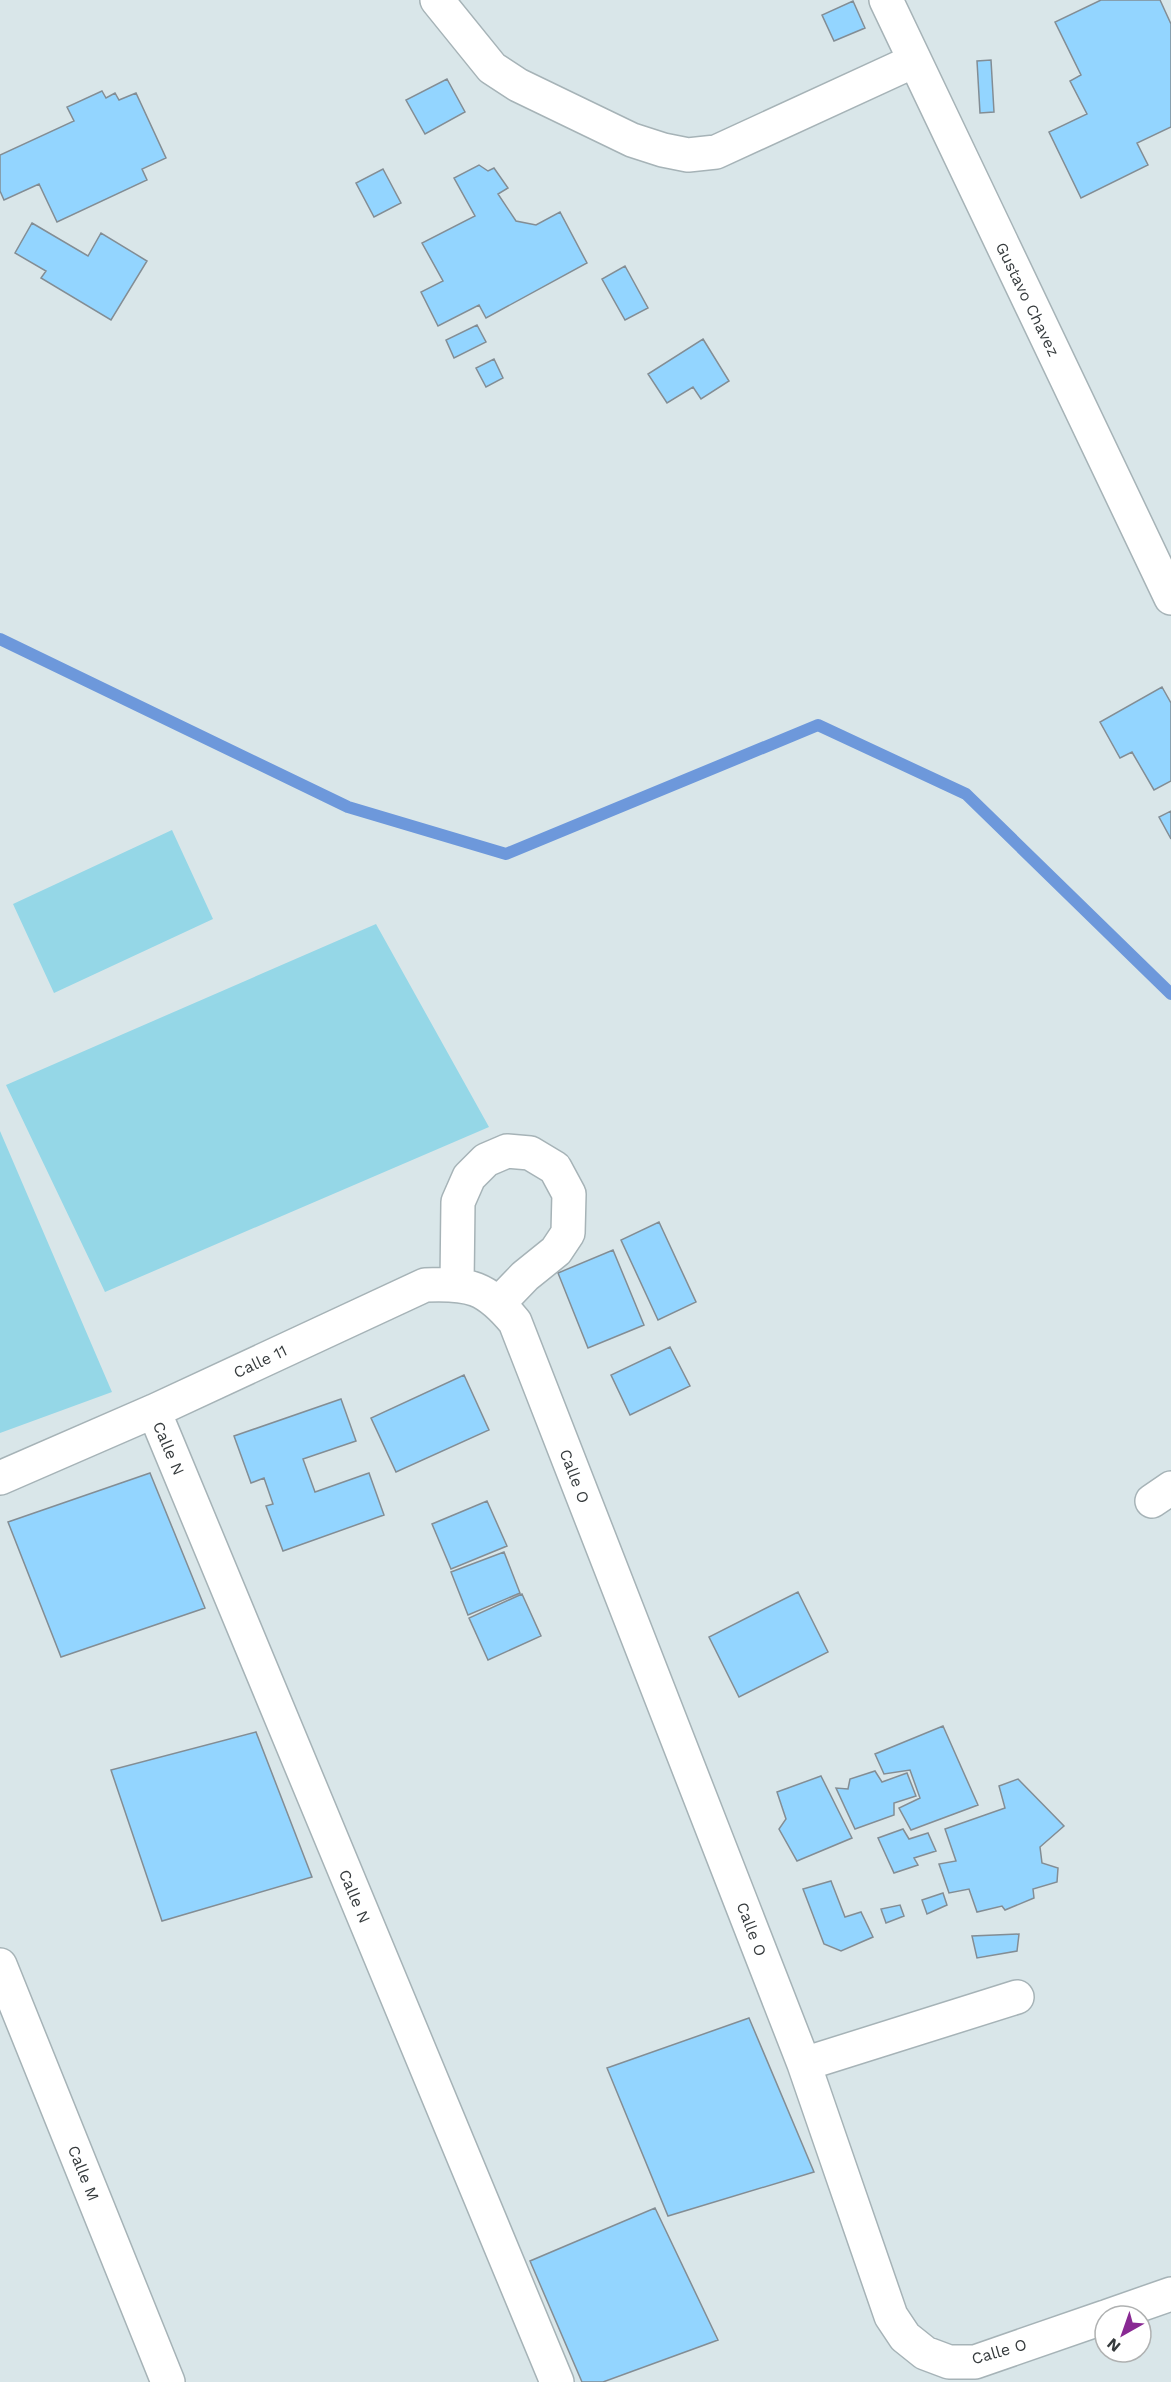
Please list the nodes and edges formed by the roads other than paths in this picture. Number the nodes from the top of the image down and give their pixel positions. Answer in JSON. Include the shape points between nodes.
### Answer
{"nodes":[{"id":1,"x":437,"y":0,"type":"edge"},
{"id":2,"x":886,"y":0,"type":"edge"},
{"id":3,"x":914,"y":60,"type":"junction"},
{"id":4,"x":1171,"y":598,"type":"edge"},
{"id":5,"x":457,"y":1284,"type":"junction"},
{"id":6,"x":507,"y":1312,"type":"junction"},
{"id":7,"x":154,"y":1411,"type":"junction"},
{"id":8,"x":0,"y":1478,"type":"edge"},
{"id":9,"x":0,"y":1965,"type":"edge"},
{"id":10,"x":1017,"y":1997,"type":"dead end"},
{"id":11,"x":804,"y":2064,"type":"junction"},
{"id":12,"x":1171,"y":2294,"type":"edge"},
{"id":13,"x":1141,"y":2304,"type":"edge"},
{"id":14,"x":1093,"y":2321,"type":"edge"},
{"id":15,"x":168,"y":2382,"type":"edge"},
{"id":16,"x":557,"y":2382,"type":"edge"}],
"edges":[{"from":1,"to":3,"type":"street","via":[[492,68],[509,79],[632,140],[688,155],[716,152]]},
{"from":2,"to":3,"type":"street","name":"Gustavo Chavez"},
{"from":3,"to":4,"type":"street","name":"Gustavo Chavez"},
{"from":5,"to":6,"type":"street","name":"Calle 11","via":[[479,1290]]},
{"from":5,"to":6,"type":"street","via":[[458,1202],[469,1177],[486,1160],[507,1151],[530,1153],[555,1168],[569,1194],[568,1233],[556,1251],[525,1275]]},
{"from":5,"to":7,"type":"street","name":"Calle 11","via":[[425,1285]]},
{"from":6,"to":11,"type":"street","name":"Calle O"},
{"from":7,"to":8,"type":"street","name":"Calle 11"},
{"from":7,"to":16,"type":"street","name":"Calle N"},
{"from":9,"to":15,"type":"street","name":"Calle M"},
{"from":10,"to":11,"type":"street"},
{"from":11,"to":14,"type":"street","name":"Calle O","via":[[891,2316],[905,2337],[925,2353],[949,2362],[975,2362]]},
{"from":12,"to":13,"type":"street","name":"Calle O"}]}
